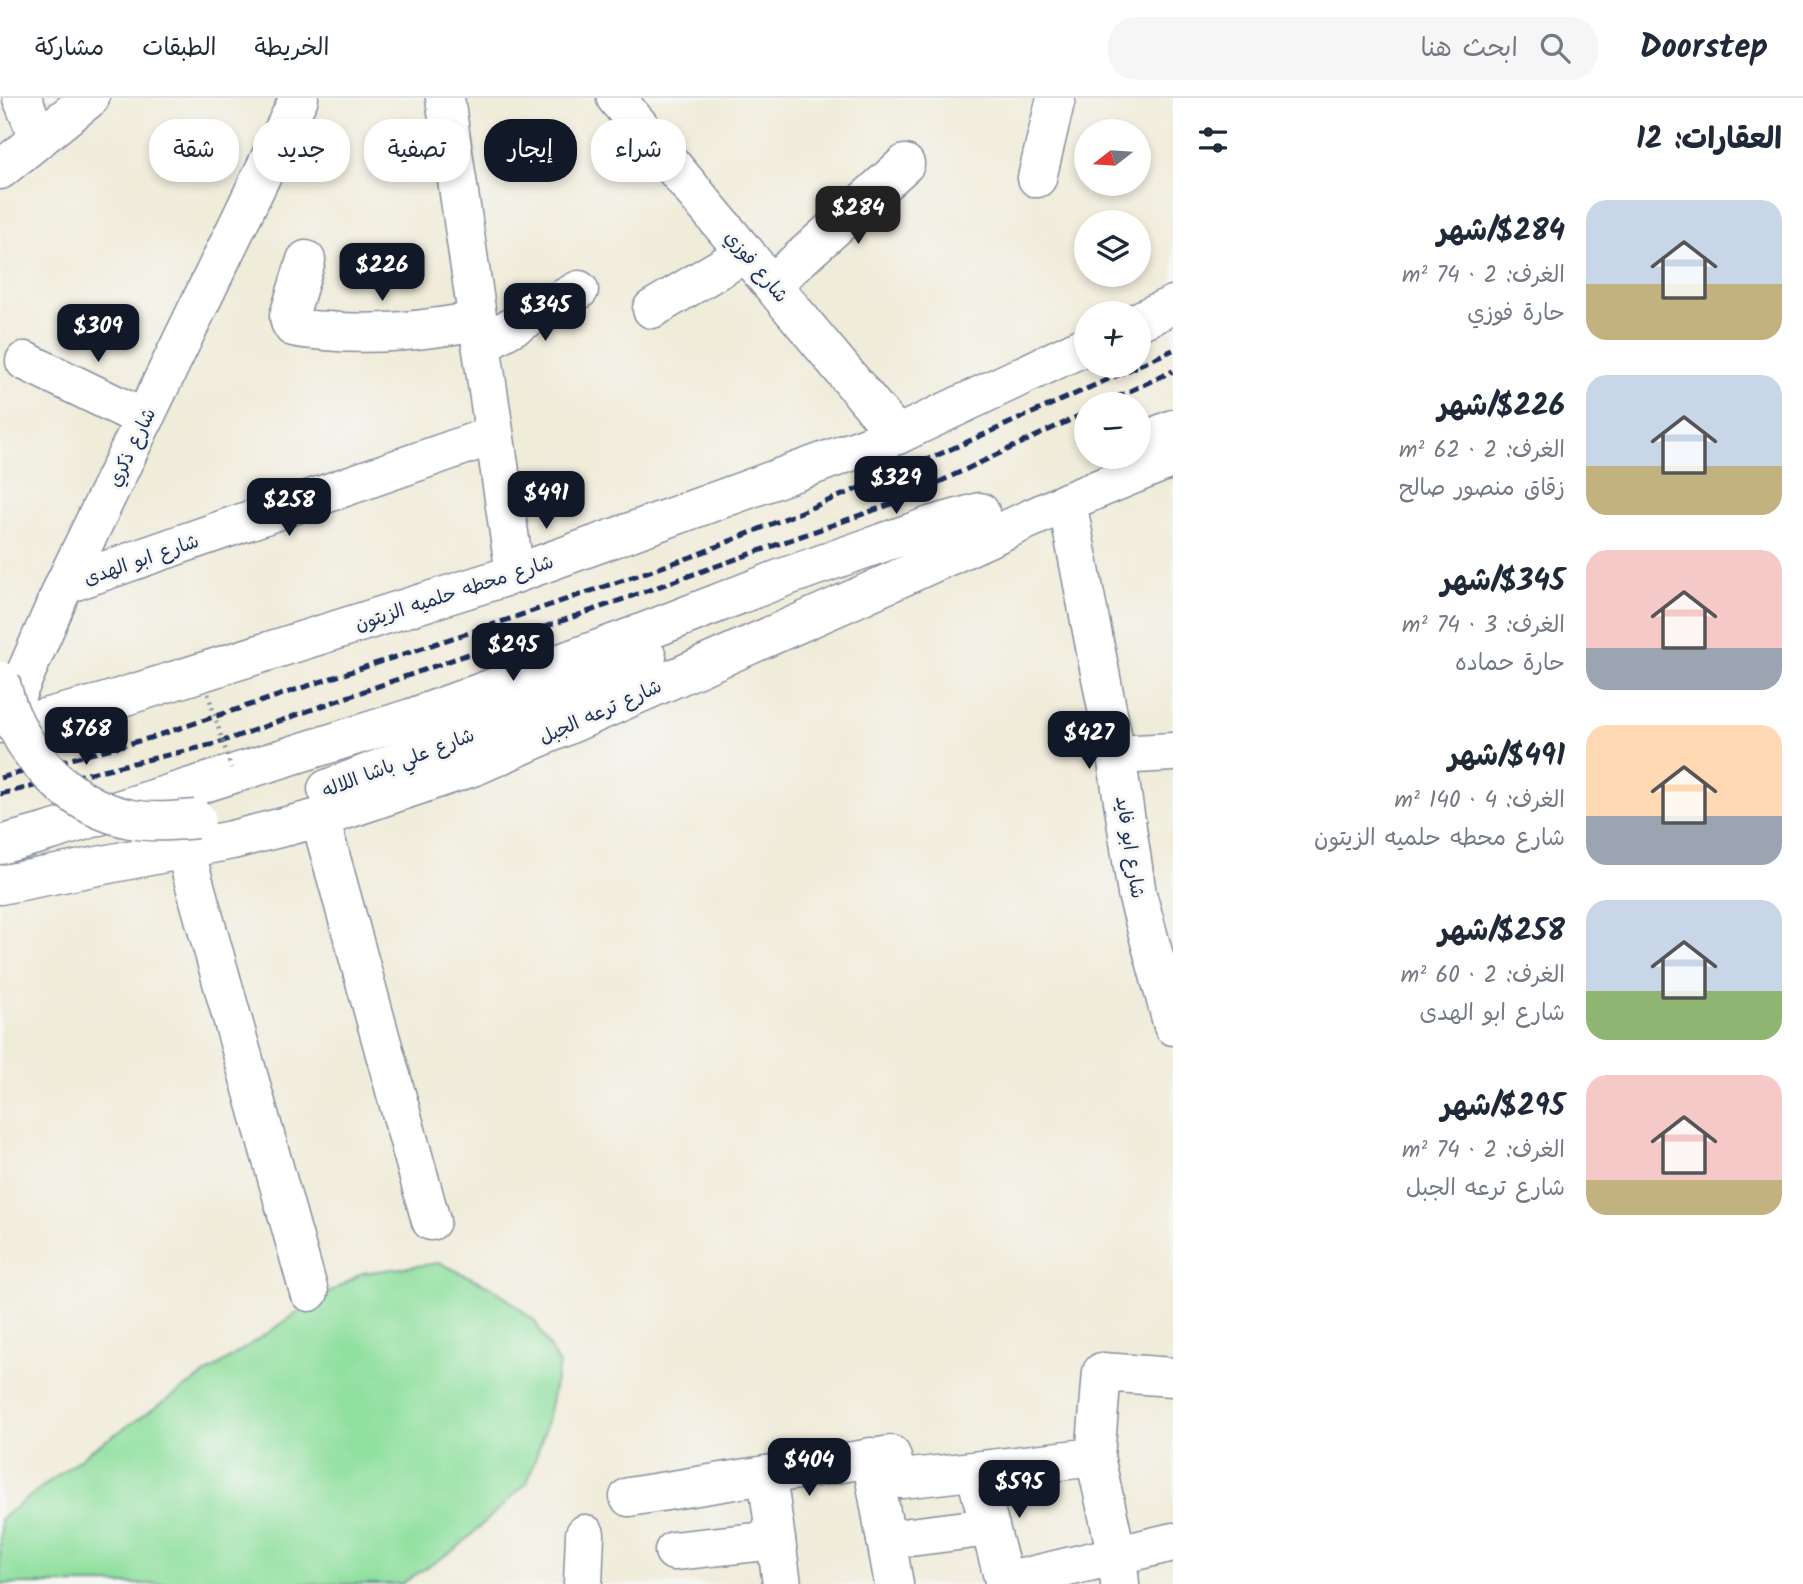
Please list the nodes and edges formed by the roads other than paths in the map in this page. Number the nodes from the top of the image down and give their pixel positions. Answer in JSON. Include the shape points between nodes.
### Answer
{"nodes":[{"id":1,"x":22,"y":98,"type":"edge"},
{"id":2,"x":90,"y":98,"type":"edge"},
{"id":3,"x":299,"y":98,"type":"edge"},
{"id":4,"x":444,"y":98,"type":"edge"},
{"id":5,"x":616,"y":98,"type":"edge"},
{"id":6,"x":1056,"y":98,"type":"edge"},
{"id":7,"x":39,"y":139,"type":"junction"},
{"id":8,"x":905,"y":164,"type":"dead end"},
{"id":9,"x":0,"y":170,"type":"edge"},
{"id":10,"x":1037,"y":178,"type":"dead end"},
{"id":11,"x":746,"y":253,"type":"junction"},
{"id":12,"x":306,"y":260,"type":"dead end"},
{"id":13,"x":772,"y":284,"type":"junction"},
{"id":14,"x":579,"y":289,"type":"dead end"},
{"id":15,"x":1173,"y":305,"type":"edge"},
{"id":16,"x":652,"y":309,"type":"dead end"},
{"id":17,"x":1151,"y":315,"type":"edge"},
{"id":18,"x":479,"y":333,"type":"junction"},
{"id":19,"x":1074,"y":351,"type":"edge"},
{"id":20,"x":25,"y":361,"type":"dead end"},
{"id":21,"x":145,"y":419,"type":"junction"},
{"id":22,"x":1173,"y":429,"type":"edge"},
{"id":23,"x":494,"y":435,"type":"junction"},
{"id":24,"x":897,"y":435,"type":"junction"},
{"id":25,"x":1151,"y":438,"type":"edge"},
{"id":26,"x":1173,"y":458,"type":"edge"},
{"id":27,"x":1080,"y":469,"type":"edge"},
{"id":28,"x":1067,"y":502,"type":"junction"},
{"id":29,"x":980,"y":512,"type":"junction"},
{"id":30,"x":515,"y":574,"type":"junction"},
{"id":31,"x":64,"y":585,"type":"junction"},
{"id":32,"x":0,"y":681,"type":"edge"},
{"id":33,"x":1,"y":719,"type":"edge"},
{"id":34,"x":1173,"y":752,"type":"edge"},
{"id":35,"x":1116,"y":755,"type":"junction"},
{"id":36,"x":320,"y":818,"type":"junction"},
{"id":37,"x":191,"y":834,"type":"junction"},
{"id":38,"x":0,"y":845,"type":"edge"},
{"id":39,"x":0,"y":885,"type":"edge"},
{"id":40,"x":1173,"y":1026,"type":"edge"},
{"id":41,"x":431,"y":1221,"type":"dead end"},
{"id":42,"x":309,"y":1292,"type":"dead end"},
{"id":43,"x":1173,"y":1377,"type":"edge"},
{"id":44,"x":871,"y":1457,"type":"junction"},
{"id":45,"x":1095,"y":1457,"type":"junction"},
{"id":46,"x":975,"y":1471,"type":"junction"},
{"id":47,"x":767,"y":1475,"type":"junction"},
{"id":48,"x":629,"y":1497,"type":"dead end"},
{"id":49,"x":990,"y":1527,"type":"junction"},
{"id":50,"x":584,"y":1534,"type":"dead end"},
{"id":51,"x":776,"y":1540,"type":"junction"},
{"id":52,"x":886,"y":1540,"type":"junction"},
{"id":53,"x":1173,"y":1542,"type":"edge"},
{"id":54,"x":674,"y":1551,"type":"dead end"},
{"id":55,"x":1119,"y":1570,"type":"edge"},
{"id":56,"x":1005,"y":1583,"type":"edge"},
{"id":57,"x":583,"y":1584,"type":"edge"},
{"id":58,"x":782,"y":1584,"type":"edge"},
{"id":59,"x":894,"y":1584,"type":"edge"}],
"edges":[{"from":1,"to":7,"type":"street"},
{"from":2,"to":7,"type":"street"},
{"from":3,"to":21,"type":"street","name":"شارع ذكري"},
{"from":4,"to":18,"type":"street"},
{"from":5,"to":11,"type":"street","name":"شارع فوزي"},
{"from":6,"to":10,"type":"street"},
{"from":7,"to":9,"type":"street"},
{"from":8,"to":13,"type":"street"},
{"from":11,"to":13,"type":"street","name":"شارع فوزي"},
{"from":11,"to":16,"type":"street"},
{"from":12,"to":18,"type":"street","via":[[289,316],[293,327],[344,333]]},
{"from":13,"to":24,"type":"street","name":"شارع فوزي"},
{"from":14,"to":18,"type":"street"},
{"from":15,"to":17,"type":"street"},
{"from":18,"to":23,"type":"street"},
{"from":19,"to":24,"type":"street","name":"شارع محطه حلميه الزيتون"},
{"from":20,"to":21,"type":"street"},
{"from":21,"to":31,"type":"street","name":"شارع ذكري"},
{"from":22,"to":25,"type":"street"},
{"from":23,"to":30,"type":"street"},
{"from":23,"to":31,"type":"street","name":"شارع ابو الهدى"},
{"from":24,"to":30,"type":"street","name":"شارع محطه حلميه الزيتون"},
{"from":26,"to":28,"type":"street","name":"شارع ترعه الجبل"},
{"from":27,"to":29,"type":"street"},
{"from":28,"to":35,"type":"street","name":"شارع ابو فايد"},
{"from":28,"to":36,"type":"street","name":"شارع ترعه الجبل","via":[[475,766]]},
{"from":29,"to":37,"type":"street","name":"شارع علي باشا اللاله","via":[[482,729],[304,797],[227,814]]},
{"from":29,"to":38,"type":"street","via":[[782,578],[411,718]]},
{"from":30,"to":33,"type":"street","name":"شارع محطه حلميه الزيتون","via":[[103,704],[40,719]]},
{"from":31,"to":33,"type":"street","name":"شارع ذكري"},
{"from":32,"to":37,"type":"street","name":"شارع علي باشا اللاله","bridge":true,"via":[[26,743],[70,793],[99,809],[164,821]]},
{"from":34,"to":35,"type":"street"},
{"from":35,"to":40,"type":"street","name":"شارع ابو فايد","via":[[1137,894]]},
{"from":36,"to":37,"type":"street","name":"شارع ترعه الجبل"},
{"from":36,"to":41,"type":"street"},
{"from":37,"to":39,"type":"street","name":"شارع ترعه الجبل"},
{"from":37,"to":42,"type":"street"},
{"from":43,"to":45,"type":"street","via":[[1102,1371]]},
{"from":44,"to":46,"type":"street","via":[[891,1455],[902,1479]]},
{"from":44,"to":47,"type":"street"},
{"from":44,"to":52,"type":"street"},
{"from":45,"to":46,"type":"street"},
{"from":45,"to":55,"type":"street"},
{"from":46,"to":49,"type":"street"},
{"from":47,"to":48,"type":"street"},
{"from":47,"to":51,"type":"street"},
{"from":49,"to":52,"type":"street"},
{"from":49,"to":56,"type":"street"},
{"from":50,"to":57,"type":"street"},
{"from":51,"to":54,"type":"street"},
{"from":51,"to":58,"type":"street"},
{"from":52,"to":59,"type":"street"},
{"from":53,"to":55,"type":"street"},
{"from":55,"to":56,"type":"street"}]}
